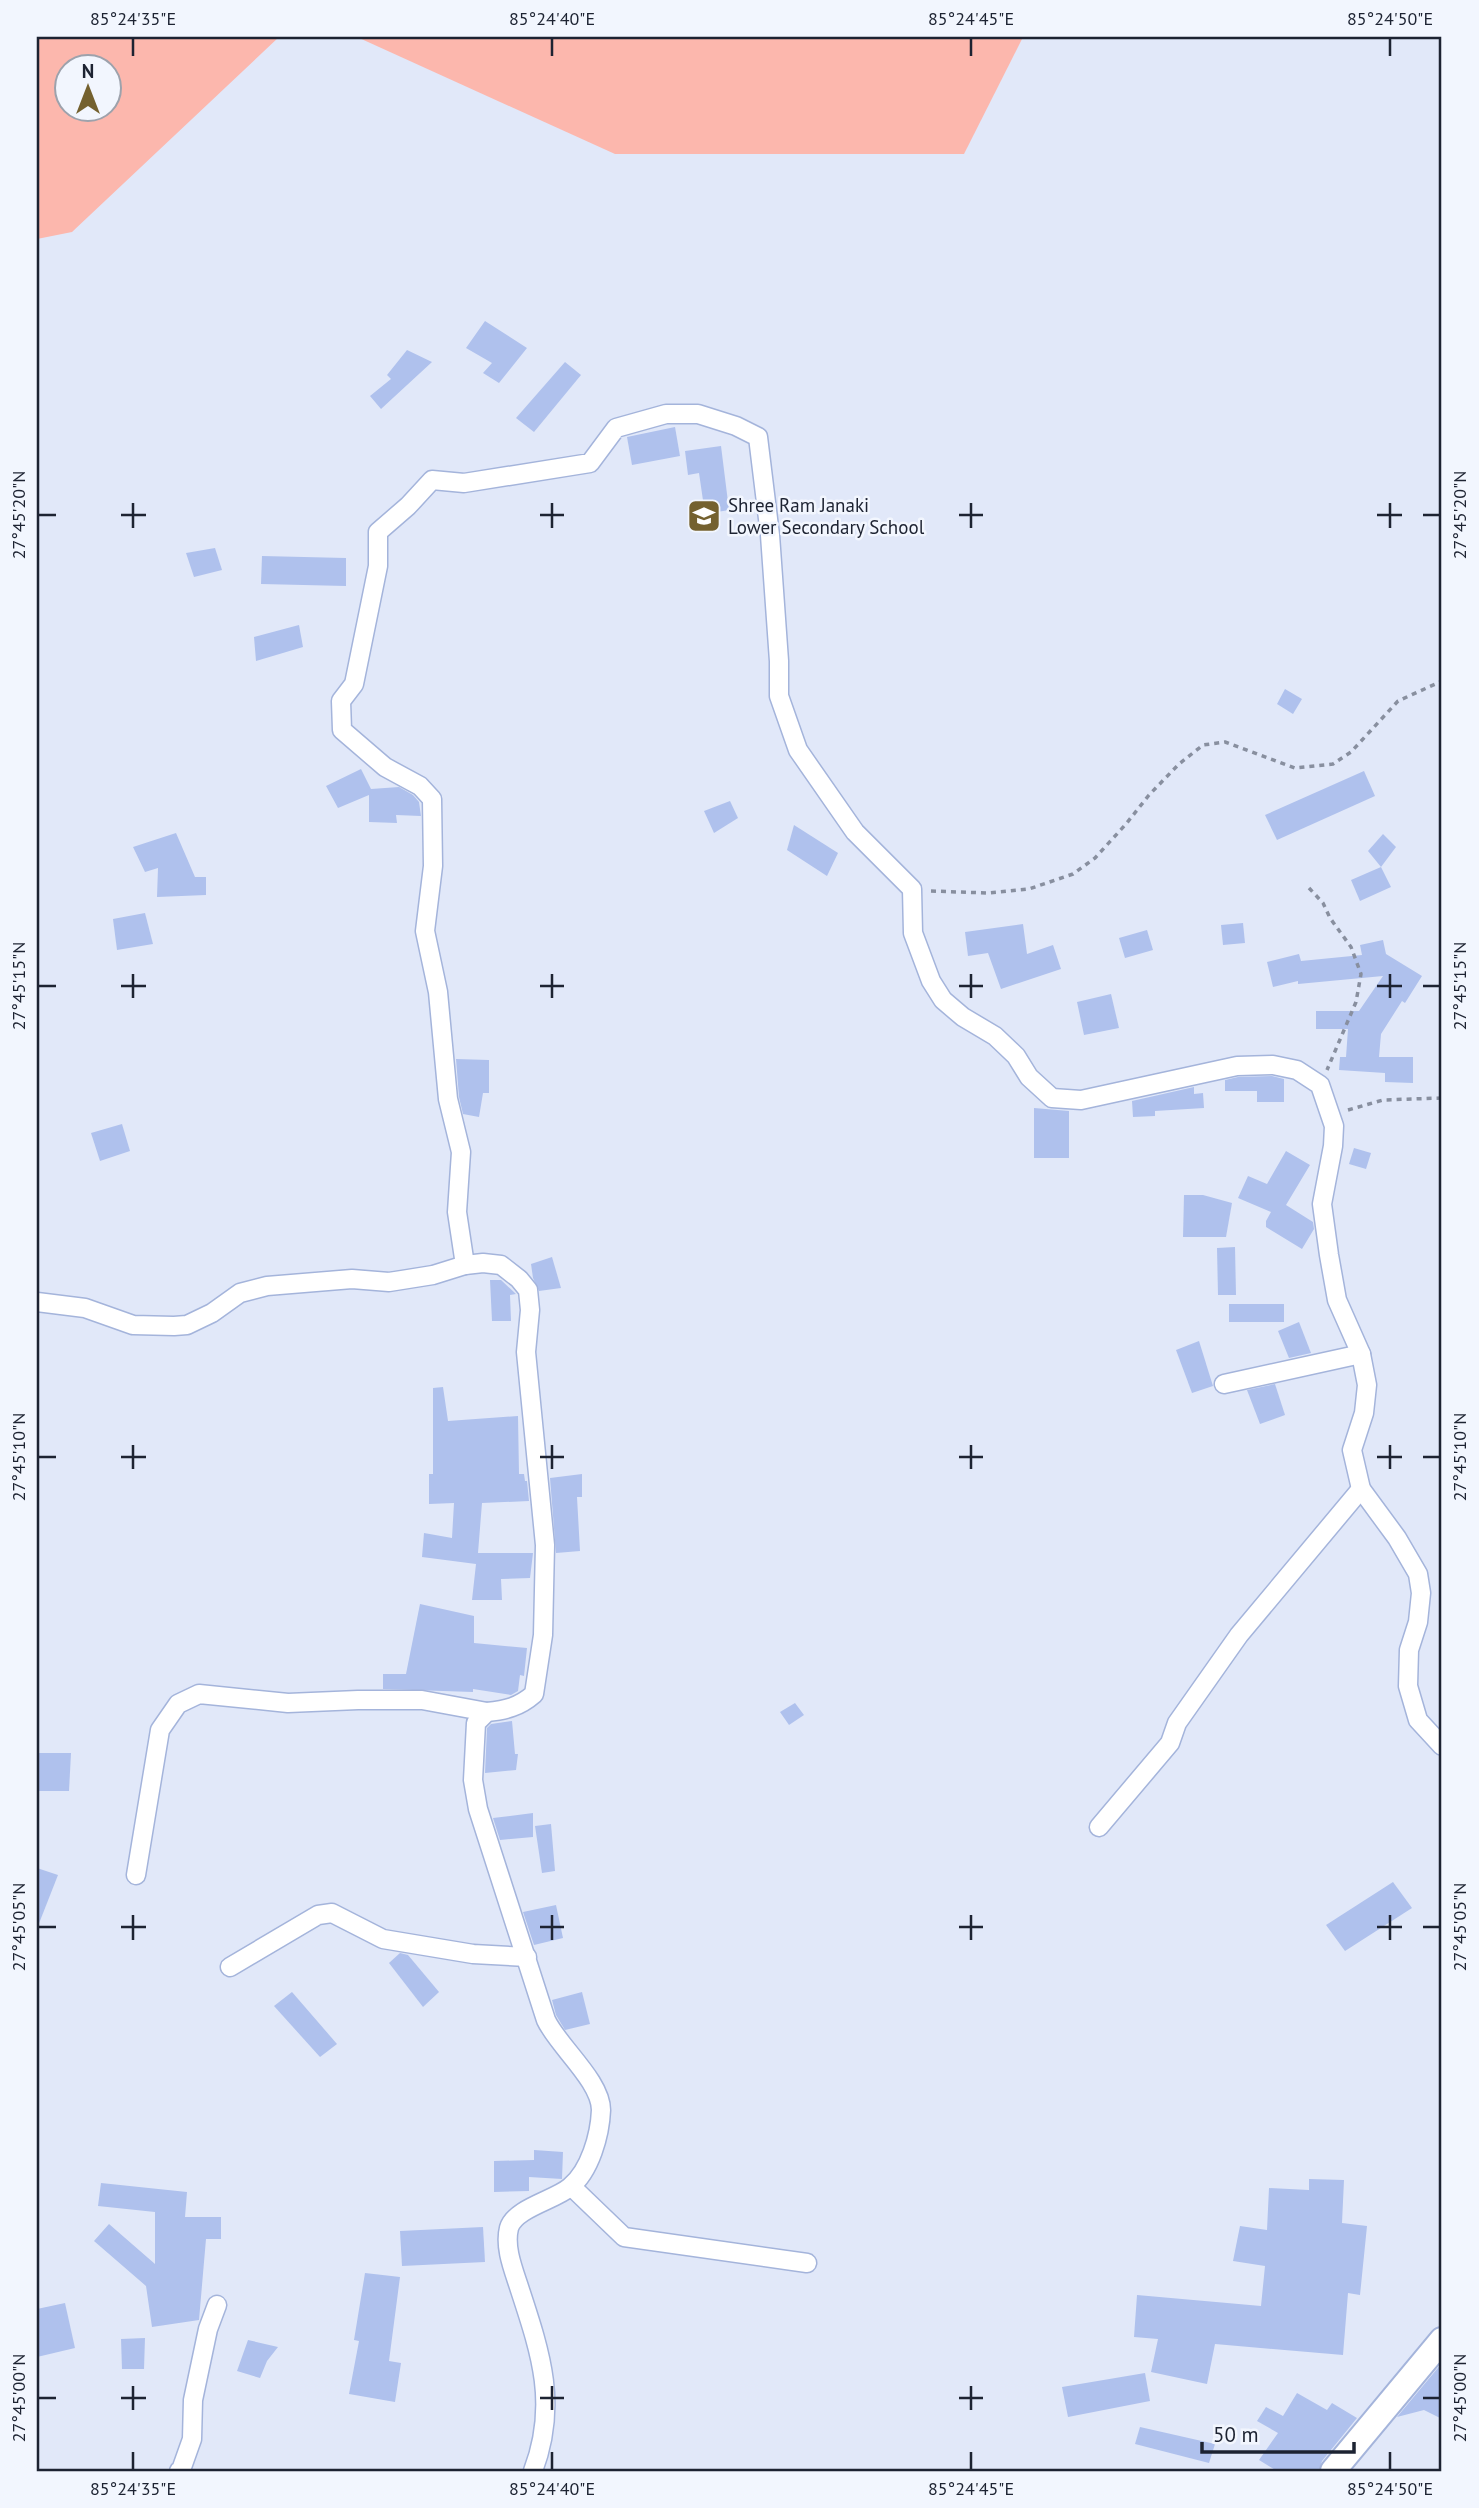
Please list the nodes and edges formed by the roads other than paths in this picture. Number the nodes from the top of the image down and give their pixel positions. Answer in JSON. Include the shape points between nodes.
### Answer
{"nodes":[{"id":1,"x":465,"y":1265,"type":"junction"},
{"id":2,"x":37,"y":1302,"type":"edge"},
{"id":3,"x":1361,"y":1354,"type":"junction"},
{"id":4,"x":1224,"y":1384,"type":"dead end"},
{"id":5,"x":1361,"y":1489,"type":"junction"},
{"id":6,"x":487,"y":1712,"type":"junction"},
{"id":7,"x":1442,"y":1746,"type":"edge"},
{"id":8,"x":1099,"y":1827,"type":"dead end"},
{"id":9,"x":136,"y":1875,"type":"dead end"},
{"id":10,"x":527,"y":1957,"type":"junction"},
{"id":11,"x":230,"y":1967,"type":"dead end"},
{"id":12,"x":572,"y":2187,"type":"junction"},
{"id":13,"x":807,"y":2263,"type":"dead end"},
{"id":14,"x":217,"y":2305,"type":"dead end"},
{"id":15,"x":1442,"y":2340,"type":"edge"},
{"id":16,"x":179,"y":2471,"type":"edge"},
{"id":17,"x":533,"y":2471,"type":"edge"},
{"id":18,"x":1333,"y":2471,"type":"edge"}],
"edges":[{"from":1,"to":2,"type":"street","via":[[389,1283],[352,1279],[267,1286],[240,1293],[187,1325],[133,1325],[85,1308]]},
{"from":1,"to":3,"type":"street","via":[[457,1212],[461,1152],[425,931],[433,866],[432,799],[342,730],[341,701],[354,684],[378,566],[378,532],[432,480],[464,483],[590,463],[616,428],[666,414],[698,414],[758,437],[770,535],[779,696],[798,750],[855,832],[912,889],[913,933],[930,981],[943,1000],[1002,1043],[1028,1077],[1052,1098],[1081,1100],[1237,1066],[1297,1070],[1320,1085],[1334,1126],[1322,1204],[1329,1255],[1337,1300]]},
{"from":1,"to":6,"type":"street","via":[[501,1265],[528,1290],[526,1352],[545,1545],[543,1635],[534,1694],[508,1710]]},
{"from":3,"to":4,"type":"street"},
{"from":3,"to":5,"type":"street","via":[[1367,1384],[1364,1413],[1352,1450]]},
{"from":5,"to":7,"type":"street","via":[[1418,1574],[1421,1593],[1409,1650],[1408,1686],[1418,1720]]},
{"from":5,"to":8,"type":"street","via":[[1239,1635],[1177,1723],[1170,1743]]},
{"from":6,"to":9,"type":"street","via":[[422,1700],[288,1703],[200,1694],[187,1698],[160,1730]]},
{"from":6,"to":10,"type":"street","via":[[476,1723],[473,1780],[478,1809]]},
{"from":10,"to":11,"type":"street","via":[[473,1954],[383,1939],[332,1913],[318,1914]]},
{"from":10,"to":12,"type":"street","via":[[545,2020],[592,2085],[601,2107],[593,2150]]},
{"from":12,"to":13,"type":"street","via":[[624,2237]]},
{"from":12,"to":17,"type":"street","via":[[518,2215],[510,2225],[508,2244],[547,2389],[546,2424]]},
{"from":14,"to":16,"type":"street","via":[[193,2400],[192,2439]]},
{"from":15,"to":18,"type":"main road"}]}
